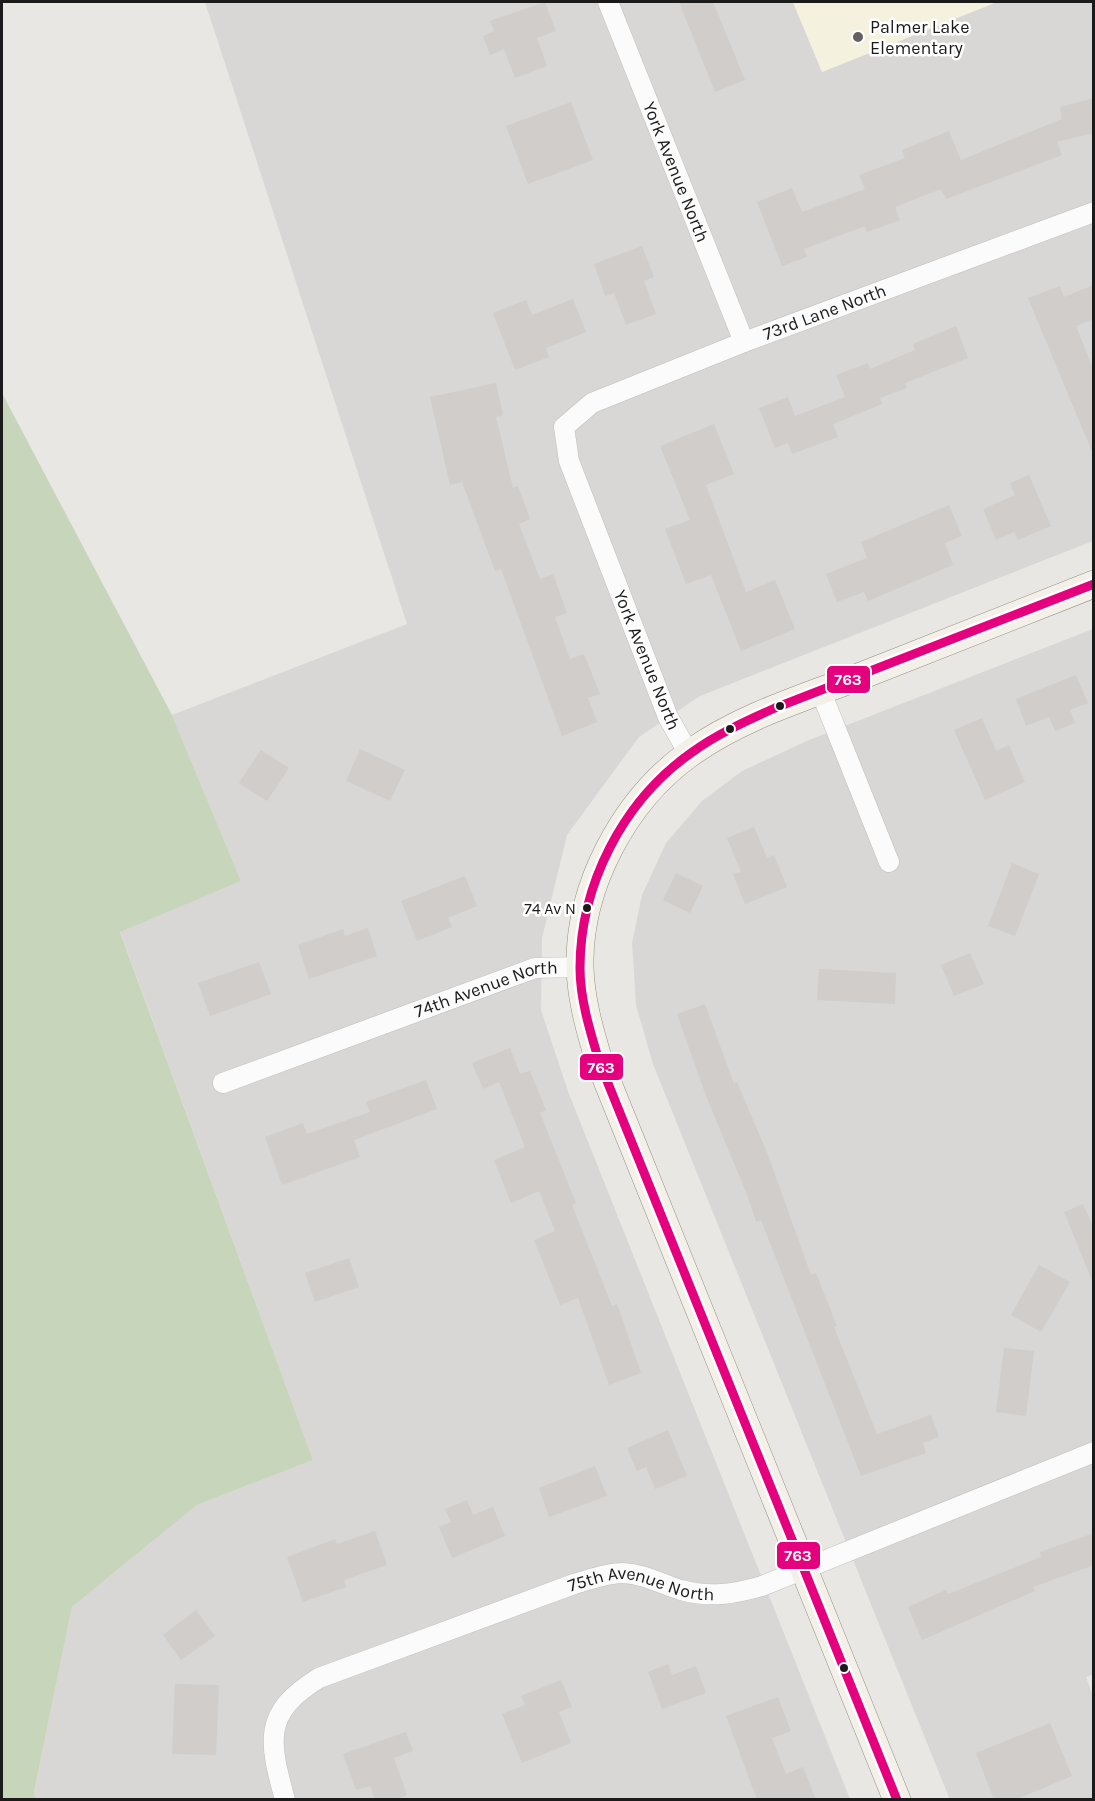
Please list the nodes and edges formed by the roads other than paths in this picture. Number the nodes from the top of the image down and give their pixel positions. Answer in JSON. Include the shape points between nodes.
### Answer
{"nodes":[{"id":1,"x":608,"y":2,"type":"edge"},
{"id":2,"x":1094,"y":212,"type":"edge"},
{"id":3,"x":744,"y":342,"type":"junction"},
{"id":4,"x":564,"y":427,"type":"joint"},
{"id":5,"x":1094,"y":584,"type":"edge"},
{"id":6,"x":820,"y":692,"type":"junction"},
{"id":7,"x":689,"y":754,"type":"junction"},
{"id":8,"x":889,"y":862,"type":"dead end"},
{"id":9,"x":580,"y":968,"type":"junction"},
{"id":10,"x":223,"y":1083,"type":"dead end"},
{"id":11,"x":1094,"y":1452,"type":"edge"},
{"id":12,"x":804,"y":1569,"type":"junction"},
{"id":13,"x":285,"y":1800,"type":"edge"},
{"id":14,"x":897,"y":1800,"type":"edge"}],
"edges":[{"from":1,"to":3,"type":"street","name":"York Avenue North"},
{"from":2,"to":3,"type":"street","name":"73rd Lane North"},
{"from":3,"to":4,"type":"street","name":"73rd Lane North","via":[[592,403]]},
{"from":4,"to":7,"type":"street","name":"York Avenue North","via":[[569,461],[668,717]]},
{"from":5,"to":6,"type":"street","name":"74th Avenue North"},
{"from":6,"to":7,"type":"street","name":"74th Avenue North","via":[[745,722]]},
{"from":6,"to":8,"type":"street"},
{"from":7,"to":9,"type":"street","name":"74th Avenue North","via":[[649,790],[614,841],[587,909]]},
{"from":9,"to":10,"type":"street","name":"74th Avenue North","via":[[535,968]]},
{"from":9,"to":12,"type":"street","via":[[589,1025],[603,1071]]},
{"from":11,"to":12,"type":"street","name":"75th Avenue North"},
{"from":12,"to":13,"type":"street","name":"75th Avenue North","via":[[728,1596],[695,1593],[648,1577],[604,1576],[319,1678],[296,1693],[279,1712],[273,1739]]},
{"from":12,"to":14,"type":"street"}]}
